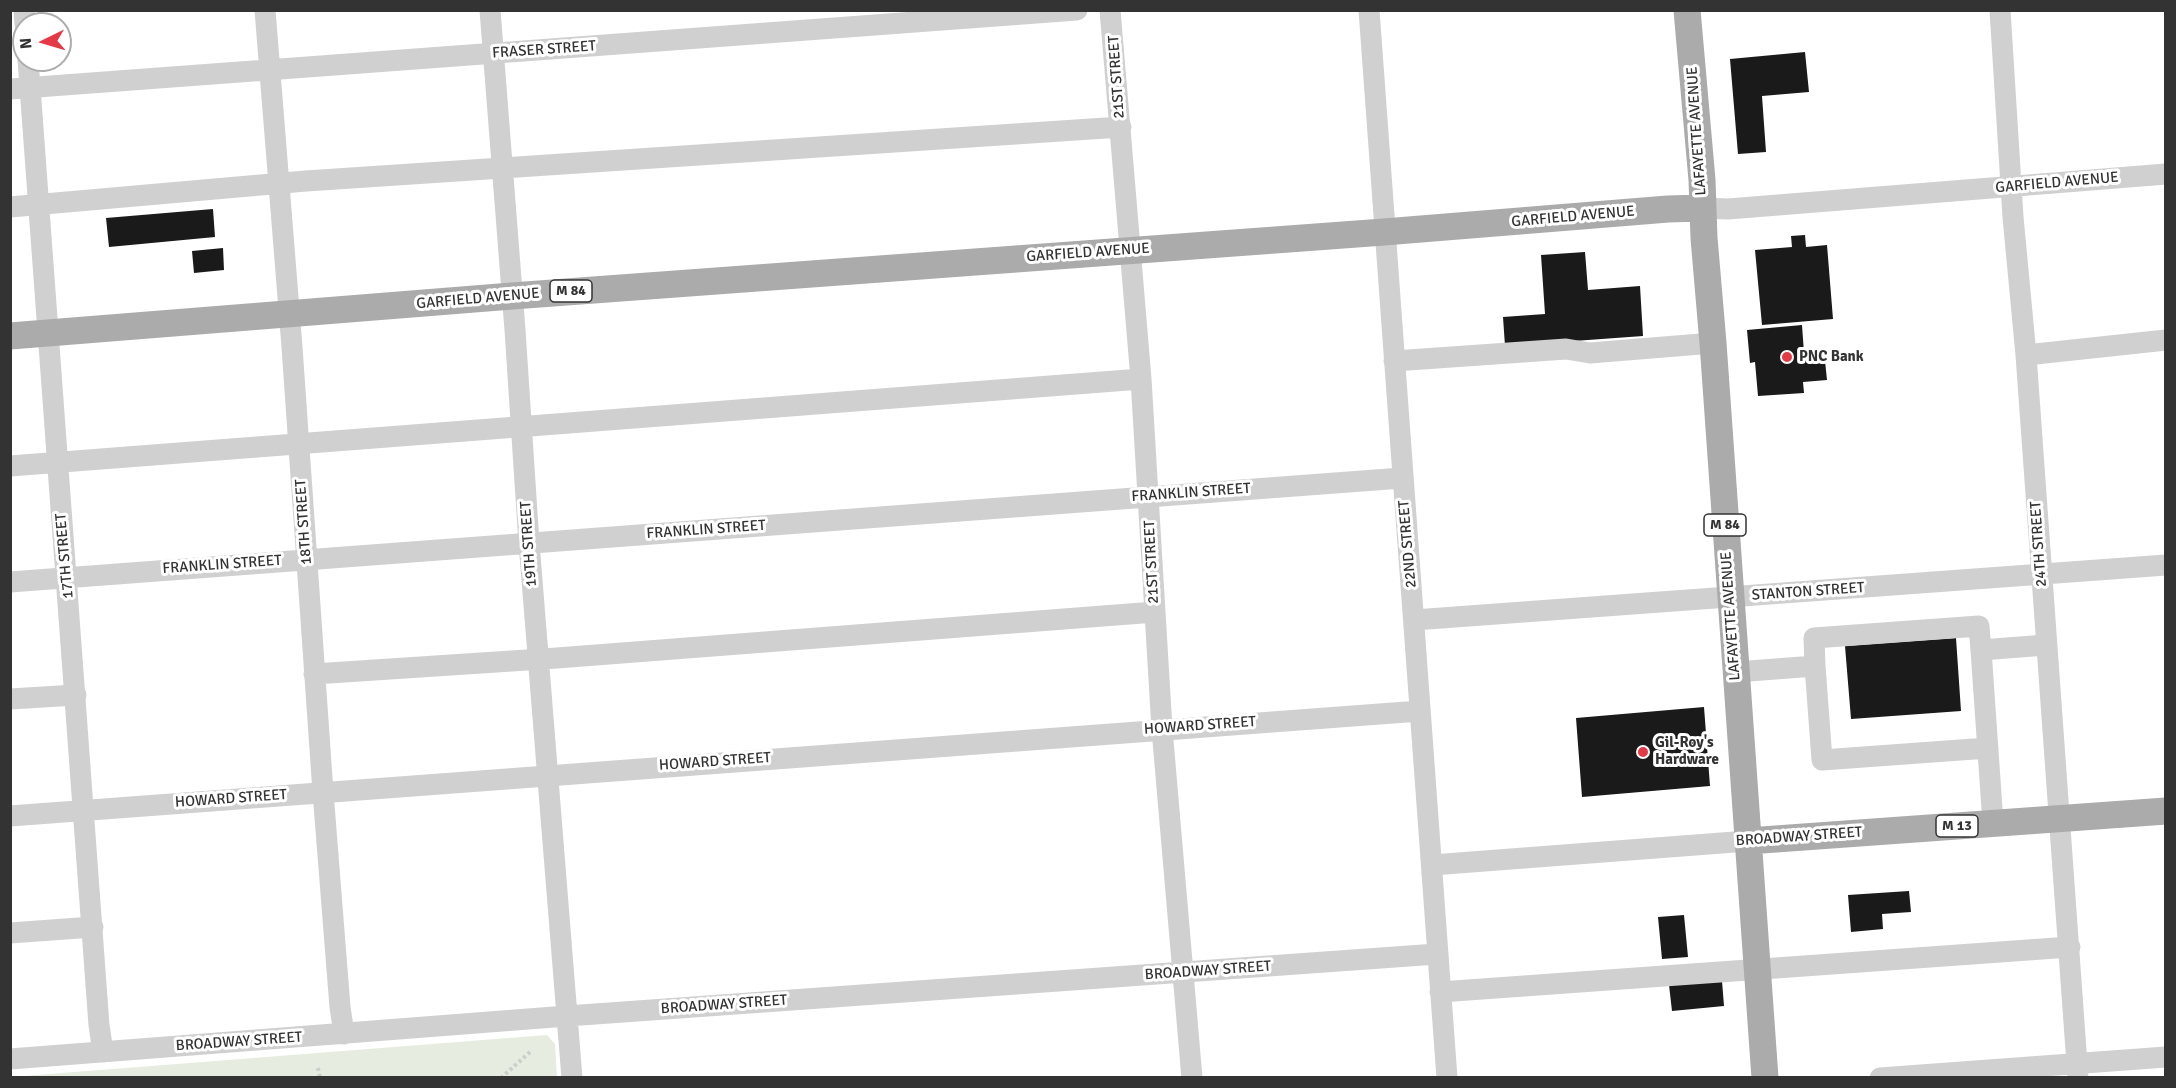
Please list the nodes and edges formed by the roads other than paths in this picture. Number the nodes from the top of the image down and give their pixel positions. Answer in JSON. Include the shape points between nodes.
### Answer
{"nodes":[{"id":1,"x":265,"y":10,"type":"edge"},
{"id":2,"x":490,"y":10,"type":"edge"},
{"id":3,"x":1077,"y":10,"type":"edge"},
{"id":4,"x":1110,"y":10,"type":"edge"},
{"id":5,"x":1369,"y":10,"type":"edge"},
{"id":6,"x":1687,"y":10,"type":"edge"},
{"id":7,"x":2000,"y":10,"type":"edge"},
{"id":8,"x":494,"y":54,"type":"junction"},
{"id":9,"x":25,"y":72,"type":"edge"},
{"id":10,"x":270,"y":72,"type":"junction"},
{"id":11,"x":20,"y":88,"type":"edge"},
{"id":12,"x":1121,"y":127,"type":"junction"},
{"id":13,"x":502,"y":167,"type":"junction"},
{"id":14,"x":2166,"y":174,"type":"edge"},
{"id":15,"x":279,"y":184,"type":"junction"},
{"id":16,"x":2011,"y":188,"type":"junction"},
{"id":17,"x":39,"y":204,"type":"junction"},
{"id":18,"x":10,"y":207,"type":"edge"},
{"id":19,"x":1702,"y":208,"type":"junction"},
{"id":20,"x":1384,"y":232,"type":"junction"},
{"id":21,"x":1131,"y":250,"type":"junction"},
{"id":22,"x":512,"y":296,"type":"junction"},
{"id":23,"x":290,"y":315,"type":"junction"},
{"id":24,"x":47,"y":334,"type":"junction"},
{"id":25,"x":10,"y":336,"type":"edge"},
{"id":26,"x":2166,"y":340,"type":"edge"},
{"id":27,"x":1713,"y":343,"type":"junction"},
{"id":28,"x":2026,"y":355,"type":"junction"},
{"id":29,"x":1394,"y":361,"type":"junction"},
{"id":30,"x":1141,"y":379,"type":"junction"},
{"id":31,"x":521,"y":427,"type":"junction"},
{"id":32,"x":299,"y":443,"type":"junction"},
{"id":33,"x":57,"y":464,"type":"junction"},
{"id":34,"x":10,"y":466,"type":"edge"},
{"id":35,"x":1402,"y":478,"type":"junction"},
{"id":36,"x":1149,"y":497,"type":"junction"},
{"id":37,"x":529,"y":543,"type":"junction"},
{"id":38,"x":306,"y":558,"type":"junction"},
{"id":39,"x":2166,"y":565,"type":"edge"},
{"id":40,"x":2041,"y":574,"type":"junction"},
{"id":41,"x":67,"y":578,"type":"junction"},
{"id":42,"x":10,"y":582,"type":"edge"},
{"id":43,"x":1730,"y":597,"type":"junction"},
{"id":44,"x":1155,"y":612,"type":"junction"},
{"id":45,"x":1414,"y":620,"type":"junction"},
{"id":46,"x":2046,"y":645,"type":"junction"},
{"id":47,"x":1981,"y":650,"type":"junction"},
{"id":48,"x":538,"y":659,"type":"junction"},
{"id":49,"x":1815,"y":666,"type":"junction"},
{"id":50,"x":1736,"y":672,"type":"junction"},
{"id":51,"x":314,"y":675,"type":"junction"},
{"id":52,"x":76,"y":695,"type":"junction"},
{"id":53,"x":10,"y":699,"type":"edge"},
{"id":54,"x":1420,"y":711,"type":"junction"},
{"id":55,"x":1162,"y":729,"type":"junction"},
{"id":56,"x":1988,"y":748,"type":"junction"},
{"id":57,"x":547,"y":775,"type":"junction"},
{"id":58,"x":323,"y":792,"type":"junction"},
{"id":59,"x":83,"y":810,"type":"junction"},
{"id":60,"x":2166,"y":811,"type":"edge"},
{"id":61,"x":10,"y":816,"type":"edge"},
{"id":62,"x":2061,"y":819,"type":"junction"},
{"id":63,"x":1993,"y":823,"type":"junction"},
{"id":64,"x":1748,"y":841,"type":"junction"},
{"id":65,"x":1432,"y":865,"type":"junction"},
{"id":66,"x":93,"y":927,"type":"junction"},
{"id":67,"x":10,"y":933,"type":"edge"},
{"id":68,"x":2070,"y":947,"type":"junction"},
{"id":69,"x":1437,"y":954,"type":"junction"},
{"id":70,"x":1757,"y":968,"type":"junction"},
{"id":71,"x":1182,"y":973,"type":"junction"},
{"id":72,"x":1440,"y":992,"type":"junction"},
{"id":73,"x":567,"y":1016,"type":"junction"},
{"id":74,"x":344,"y":1034,"type":"junction"},
{"id":75,"x":103,"y":1052,"type":"junction"},
{"id":76,"x":2166,"y":1057,"type":"edge"},
{"id":77,"x":10,"y":1059,"type":"edge"},
{"id":78,"x":2077,"y":1071,"type":"edge"},
{"id":79,"x":572,"y":1077,"type":"edge"},
{"id":80,"x":1192,"y":1077,"type":"edge"},
{"id":81,"x":1447,"y":1077,"type":"edge"},
{"id":82,"x":1765,"y":1077,"type":"edge"},
{"id":83,"x":1880,"y":1077,"type":"edge"}],
"edges":[{"from":1,"to":10,"type":"street","name":"18TH STREET"},
{"from":2,"to":8,"type":"street","name":"19TH STREET"},
{"from":3,"to":8,"type":"street","name":"FRASER STREET"},
{"from":4,"to":12,"type":"street","name":"21ST STREET"},
{"from":5,"to":20,"type":"street","name":"22ND STREET"},
{"from":6,"to":19,"type":"main road","name":"LAFAYETTE AVENUE"},
{"from":7,"to":16,"type":"street","name":"24TH STREET"},
{"from":8,"to":10,"type":"street","name":"FRASER STREET"},
{"from":8,"to":13,"type":"street","name":"19TH STREET"},
{"from":9,"to":11,"type":"street","name":"17TH STREET"},
{"from":10,"to":11,"type":"street","name":"FRASER STREET"},
{"from":10,"to":15,"type":"street","name":"18TH STREET"},
{"from":11,"to":17,"type":"street","name":"17TH STREET"},
{"from":12,"to":13,"type":"street"},
{"from":12,"to":21,"type":"street","name":"21ST STREET"},
{"from":13,"to":15,"type":"street"},
{"from":13,"to":22,"type":"street","name":"19TH STREET"},
{"from":14,"to":16,"type":"street","name":"GARFIELD AVENUE"},
{"from":15,"to":17,"type":"street"},
{"from":15,"to":23,"type":"street","name":"18TH STREET"},
{"from":16,"to":19,"type":"street","name":"GARFIELD AVENUE"},
{"from":16,"to":28,"type":"street","name":"24TH STREET"},
{"from":17,"to":18,"type":"street"},
{"from":17,"to":24,"type":"street","name":"17TH STREET"},
{"from":19,"to":20,"type":"main road","name":"GARFIELD AVENUE","number":"M 84"},
{"from":19,"to":27,"type":"main road","name":"LAFAYETTE AVENUE","number":"M 84"},
{"from":20,"to":21,"type":"main road","name":"GARFIELD AVENUE","number":"M 84"},
{"from":20,"to":29,"type":"street","name":"22ND STREET"},
{"from":21,"to":22,"type":"main road","name":"GARFIELD AVENUE","number":"M 84"},
{"from":21,"to":30,"type":"street","name":"21ST STREET"},
{"from":22,"to":23,"type":"main road","name":"GARFIELD AVENUE","number":"M 84"},
{"from":22,"to":31,"type":"street","name":"19TH STREET"},
{"from":23,"to":24,"type":"main road","name":"GARFIELD AVENUE","number":"M 84"},
{"from":23,"to":32,"type":"street","name":"18TH STREET"},
{"from":24,"to":25,"type":"main road","name":"GARFIELD AVENUE","number":"M 84"},
{"from":24,"to":33,"type":"street","name":"17TH STREET"},
{"from":26,"to":28,"type":"street"},
{"from":27,"to":29,"type":"street","via":[[1590,353],[1566,349]]},
{"from":27,"to":43,"type":"main road","name":"LAFAYETTE AVENUE","number":"M 84"},
{"from":28,"to":40,"type":"street","name":"24TH STREET"},
{"from":29,"to":35,"type":"street","name":"22ND STREET"},
{"from":30,"to":31,"type":"street"},
{"from":30,"to":36,"type":"street","name":"21ST STREET"},
{"from":31,"to":32,"type":"street"},
{"from":31,"to":37,"type":"street","name":"19TH STREET"},
{"from":32,"to":33,"type":"street"},
{"from":32,"to":38,"type":"street","name":"18TH STREET"},
{"from":33,"to":34,"type":"street"},
{"from":33,"to":41,"type":"street","name":"17TH STREET"},
{"from":35,"to":36,"type":"street","name":"FRANKLIN STREET"},
{"from":35,"to":45,"type":"street","name":"22ND STREET"},
{"from":36,"to":37,"type":"street","name":"FRANKLIN STREET"},
{"from":36,"to":44,"type":"street","name":"21ST STREET"},
{"from":37,"to":38,"type":"street","name":"FRANKLIN STREET"},
{"from":37,"to":48,"type":"street","name":"19TH STREET"},
{"from":38,"to":41,"type":"street","name":"FRANKLIN STREET"},
{"from":38,"to":51,"type":"street","name":"18TH STREET"},
{"from":39,"to":40,"type":"street","name":"STANTON STREET"},
{"from":40,"to":43,"type":"street","name":"STANTON STREET"},
{"from":40,"to":46,"type":"street","name":"24TH STREET"},
{"from":41,"to":42,"type":"street","name":"FRANKLIN STREET"},
{"from":41,"to":52,"type":"street","name":"17TH STREET"},
{"from":43,"to":45,"type":"street","name":"STANTON STREET"},
{"from":43,"to":50,"type":"main road","name":"LAFAYETTE AVENUE","number":"M 84"},
{"from":44,"to":48,"type":"street"},
{"from":44,"to":55,"type":"street","name":"21ST STREET"},
{"from":45,"to":54,"type":"street","name":"22ND STREET"},
{"from":46,"to":47,"type":"street"},
{"from":46,"to":62,"type":"street","name":"24TH STREET"},
{"from":47,"to":49,"type":"street","via":[[1980,626],[1814,638]]},
{"from":47,"to":56,"type":"street"},
{"from":48,"to":51,"type":"street"},
{"from":48,"to":57,"type":"street","name":"19TH STREET"},
{"from":49,"to":50,"type":"street"},
{"from":49,"to":56,"type":"street","via":[[1822,760]]},
{"from":50,"to":64,"type":"main road","name":"LAFAYETTE AVENUE","number":"M 84"},
{"from":51,"to":58,"type":"street","name":"18TH STREET"},
{"from":52,"to":53,"type":"street"},
{"from":52,"to":59,"type":"street","name":"17TH STREET"},
{"from":54,"to":55,"type":"street","name":"HOWARD STREET"},
{"from":54,"to":65,"type":"street","name":"22ND STREET"},
{"from":55,"to":57,"type":"street","name":"HOWARD STREET"},
{"from":55,"to":71,"type":"street","name":"21ST STREET"},
{"from":56,"to":63,"type":"street"},
{"from":57,"to":58,"type":"street","name":"HOWARD STREET"},
{"from":57,"to":73,"type":"street","name":"19TH STREET"},
{"from":58,"to":59,"type":"street","name":"HOWARD STREET"},
{"from":58,"to":74,"type":"street","name":"18TH STREET"},
{"from":59,"to":61,"type":"street","name":"HOWARD STREET"},
{"from":59,"to":66,"type":"street","name":"17TH STREET"},
{"from":60,"to":62,"type":"main road","name":"BROADWAY STREET","number":"M 13"},
{"from":62,"to":63,"type":"main road","name":"BROADWAY STREET","number":"M 13"},
{"from":62,"to":68,"type":"street","name":"24TH STREET"},
{"from":63,"to":64,"type":"main road","name":"BROADWAY STREET","number":"M 13"},
{"from":64,"to":65,"type":"street","name":"BROADWAY STREET"},
{"from":64,"to":70,"type":"main road","name":"LAFAYETTE AVENUE"},
{"from":65,"to":69,"type":"street","name":"22ND STREET"},
{"from":66,"to":67,"type":"street"},
{"from":66,"to":75,"type":"street","name":"17TH STREET"},
{"from":68,"to":70,"type":"street"},
{"from":68,"to":78,"type":"street","name":"24TH STREET"},
{"from":69,"to":71,"type":"street","name":"BROADWAY STREET"},
{"from":69,"to":72,"type":"street","name":"22ND STREET"},
{"from":70,"to":72,"type":"street"},
{"from":70,"to":82,"type":"main road","name":"LAFAYETTE AVENUE"},
{"from":71,"to":73,"type":"street","name":"BROADWAY STREET"},
{"from":71,"to":80,"type":"street","name":"21ST STREET"},
{"from":72,"to":81,"type":"street","name":"22ND STREET"},
{"from":73,"to":74,"type":"street","name":"BROADWAY STREET"},
{"from":73,"to":79,"type":"street","name":"19TH STREET"},
{"from":74,"to":75,"type":"street","name":"BROADWAY STREET"},
{"from":75,"to":77,"type":"street","name":"BROADWAY STREET"},
{"from":76,"to":78,"type":"street"},
{"from":78,"to":83,"type":"street"}]}
